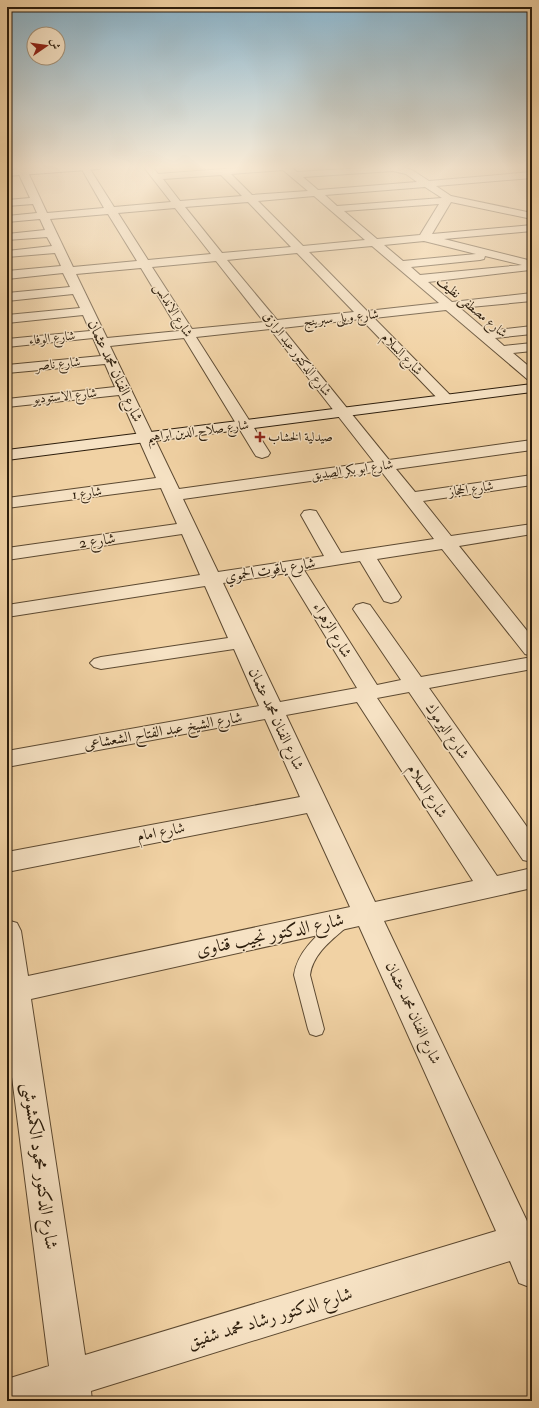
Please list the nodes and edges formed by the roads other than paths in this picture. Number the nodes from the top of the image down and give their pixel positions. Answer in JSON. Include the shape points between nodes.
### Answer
{"nodes":[{"id":1,"x":16,"y":232,"type":"edge"},
{"id":2,"x":48,"y":232,"type":"edge"},
{"id":3,"x":124,"y":232,"type":"edge"},
{"id":4,"x":199,"y":232,"type":"edge"},
{"id":5,"x":283,"y":232,"type":"edge"},
{"id":6,"x":362,"y":232,"type":"edge"},
{"id":7,"x":428,"y":232,"type":"edge"},
{"id":8,"x":492,"y":232,"type":"edge"},
{"id":9,"x":424,"y":238,"type":"junction"},
{"id":10,"x":374,"y":242,"type":"junction"},
{"id":11,"x":300,"y":249,"type":"junction"},
{"id":12,"x":7,"y":254,"type":"edge"},
{"id":13,"x":495,"y":255,"type":"junction"},
{"id":14,"x":219,"y":257,"type":"junction"},
{"id":15,"x":144,"y":264,"type":"junction"},
{"id":16,"x":532,"y":264,"type":"edge"},
{"id":17,"x":401,"y":265,"type":"junction"},
{"id":18,"x":532,"y":268,"type":"edge"},
{"id":19,"x":7,"y":275,"type":"edge"},
{"id":20,"x":71,"y":277,"type":"junction"},
{"id":21,"x":418,"y":279,"type":"junction"},
{"id":22,"x":507,"y":289,"type":"dead end"},
{"id":23,"x":7,"y":297,"type":"edge"},
{"id":24,"x":532,"y":297,"type":"edge"},
{"id":25,"x":519,"y":298,"type":"junction"},
{"id":26,"x":449,"y":306,"type":"junction"},
{"id":27,"x":532,"y":309,"type":"edge"},
{"id":28,"x":87,"y":311,"type":"junction"},
{"id":29,"x":364,"y":315,"type":"junction"},
{"id":30,"x":7,"y":319,"type":"edge"},
{"id":31,"x":273,"y":325,"type":"junction"},
{"id":32,"x":532,"y":330,"type":"edge"},
{"id":33,"x":188,"y":334,"type":"junction"},
{"id":34,"x":484,"y":335,"type":"junction"},
{"id":35,"x":7,"y":343,"type":"edge"},
{"id":36,"x":103,"y":345,"type":"junction"},
{"id":37,"x":532,"y":347,"type":"edge"},
{"id":38,"x":501,"y":350,"type":"junction"},
{"id":39,"x":7,"y":369,"type":"edge"},
{"id":40,"x":532,"y":376,"type":"edge"},
{"id":41,"x":532,"y":388,"type":"edge"},
{"id":42,"x":124,"y":390,"type":"junction"},
{"id":43,"x":446,"y":399,"type":"junction"},
{"id":44,"x":7,"y":402,"type":"edge"},
{"id":45,"x":343,"y":412,"type":"junction"},
{"id":46,"x":245,"y":425,"type":"junction"},
{"id":47,"x":146,"y":438,"type":"junction"},
{"id":48,"x":532,"y":445,"type":"edge"},
{"id":49,"x":262,"y":453,"type":"dead end"},
{"id":50,"x":7,"y":455,"type":"edge"},
{"id":51,"x":385,"y":466,"type":"junction"},
{"id":52,"x":532,"y":480,"type":"edge"},
{"id":53,"x":169,"y":488,"type":"junction"},
{"id":54,"x":410,"y":498,"type":"junction"},
{"id":55,"x":7,"y":504,"type":"edge"},
{"id":56,"x":310,"y":515,"type":"dead end"},
{"id":57,"x":188,"y":528,"type":"junction"},
{"id":58,"x":532,"y":529,"type":"edge"},
{"id":59,"x":446,"y":542,"type":"junction"},
{"id":60,"x":7,"y":554,"type":"edge"},
{"id":61,"x":366,"y":555,"type":"junction"},
{"id":62,"x":336,"y":560,"type":"junction"},
{"id":63,"x":293,"y":567,"type":"junction"},
{"id":64,"x":211,"y":579,"type":"junction"},
{"id":65,"x":391,"y":597,"type":"dead end"},
{"id":66,"x":363,"y":609,"type":"dead end"},
{"id":67,"x":7,"y":611,"type":"edge"},
{"id":68,"x":240,"y":642,"type":"junction"},
{"id":69,"x":532,"y":650,"type":"edge"},
{"id":70,"x":101,"y":663,"type":"dead end"},
{"id":71,"x":532,"y":663,"type":"edge"},
{"id":72,"x":415,"y":685,"type":"junction"},
{"id":73,"x":367,"y":694,"type":"junction"},
{"id":74,"x":272,"y":711,"type":"junction"},
{"id":75,"x":7,"y":759,"type":"edge"},
{"id":76,"x":315,"y":803,"type":"junction"},
{"id":77,"x":532,"y":852,"type":"edge"},
{"id":78,"x":7,"y":862,"type":"edge"},
{"id":79,"x":532,"y":878,"type":"edge"},
{"id":80,"x":491,"y":887,"type":"junction"},
{"id":81,"x":357,"y":916,"type":"junction"},
{"id":82,"x":7,"y":931,"type":"edge"},
{"id":83,"x":11,"y":991,"type":"edge"},
{"id":84,"x":316,"y":1030,"type":"dead end"},
{"id":85,"x":528,"y":1249,"type":"edge"},
{"id":86,"x":72,"y":1390,"type":"edge"},
{"id":87,"x":7,"y":1398,"type":"edge"}],
"edges":[{"from":1,"to":12,"type":"street"},
{"from":2,"to":20,"type":"street","name":"شارع الفنان محمد عثمان"},
{"from":3,"to":15,"type":"street","name":"شارع الاندلس"},
{"from":4,"to":14,"type":"street","name":"شارع الدكتور عبد الرازق"},
{"from":5,"to":11,"type":"street","name":"شارع السلام"},
{"from":6,"to":10,"type":"street","name":"شارع مصطفى نظيف"},
{"from":7,"to":9,"type":"street"},
{"from":8,"to":9,"type":"street"},
{"from":9,"to":10,"type":"street"},
{"from":9,"to":13,"type":"street"},
{"from":10,"to":11,"type":"street"},
{"from":10,"to":17,"type":"street","name":"شارع مصطفى نظيف"},
{"from":11,"to":14,"type":"street"},
{"from":11,"to":29,"type":"street","name":"شارع السلام"},
{"from":13,"to":16,"type":"street"},
{"from":13,"to":17,"type":"street"},
{"from":14,"to":15,"type":"street"},
{"from":14,"to":31,"type":"street","name":"شارع الدكتور عبد الرازق"},
{"from":15,"to":20,"type":"street"},
{"from":15,"to":33,"type":"street","name":"شارع الاندلس"},
{"from":17,"to":21,"type":"street","name":"شارع مصطفى نظيف"},
{"from":18,"to":21,"type":"street"},
{"from":19,"to":20,"type":"street"},
{"from":20,"to":23,"type":"street"},
{"from":20,"to":28,"type":"street","name":"شارع الفنان محمد عثمان"},
{"from":21,"to":26,"type":"street","name":"شارع مصطفى نظيف"},
{"from":22,"to":25,"type":"street"},
{"from":24,"to":25,"type":"street","name":"شارع ويلى سبرينج"},
{"from":25,"to":26,"type":"street","name":"شارع ويلى سبرينج"},
{"from":25,"to":27,"type":"street"},
{"from":26,"to":29,"type":"street","name":"شارع ويلى سبرينج"},
{"from":26,"to":34,"type":"street","name":"شارع مصطفى نظيف"},
{"from":28,"to":30,"type":"street"},
{"from":28,"to":36,"type":"street","name":"شارع الفنان محمد عثمان"},
{"from":29,"to":31,"type":"street","name":"شارع ويلى سبرينج"},
{"from":29,"to":43,"type":"street","name":"شارع السلام"},
{"from":31,"to":33,"type":"street","name":"شارع ويلى سبرينج"},
{"from":31,"to":45,"type":"street","name":"شارع الدكتور عبد الرازق"},
{"from":32,"to":34,"type":"street"},
{"from":33,"to":36,"type":"street","name":"شارع ويلى سبرينج"},
{"from":33,"to":46,"type":"street","name":"شارع الاندلس"},
{"from":34,"to":38,"type":"street","name":"شارع مصطفى نظيف"},
{"from":35,"to":36,"type":"street","name":"شارع الوفاء"},
{"from":36,"to":39,"type":"street","name":"شارع ناصر"},
{"from":36,"to":42,"type":"street","name":"شارع الفنان محمد عثمان"},
{"from":37,"to":38,"type":"street"},
{"from":38,"to":40,"type":"street","name":"شارع مصطفى نظيف"},
{"from":41,"to":43,"type":"street","name":"شارع صلاح الدين ابراهيم"},
{"from":42,"to":44,"type":"street","name":"شارع الاستوديو"},
{"from":42,"to":47,"type":"street","name":"شارع الفنان محمد عثمان"},
{"from":43,"to":45,"type":"street","name":"شارع صلاح الدين ابراهيم"},
{"from":45,"to":46,"type":"street","name":"شارع صلاح الدين ابراهيم"},
{"from":45,"to":51,"type":"street","name":"شارع الدكتور عبد الرازق"},
{"from":46,"to":47,"type":"street","name":"شارع صلاح الدين ابراهيم"},
{"from":46,"to":49,"type":"street","name":"شارع الاندلس"},
{"from":47,"to":50,"type":"street","name":"شارع صلاح الدين ابراهيم"},
{"from":47,"to":53,"type":"street","name":"شارع الفنان محمد عثمان"},
{"from":48,"to":51,"type":"street","name":"شارع ابو بكر الصديق"},
{"from":51,"to":53,"type":"street","name":"شارع ابو بكر الصديق"},
{"from":51,"to":54,"type":"street","name":"شارع الدكتور عبد الرازق"},
{"from":52,"to":54,"type":"street","name":"شارع الحجاز"},
{"from":53,"to":55,"type":"street","name":"شارع 1"},
{"from":53,"to":57,"type":"street","name":"شارع الفنان محمد عثمان"},
{"from":54,"to":59,"type":"street","name":"شارع الدكتور عبد الرازق"},
{"from":56,"to":62,"type":"street"},
{"from":57,"to":60,"type":"street","name":"شارع 2"},
{"from":57,"to":64,"type":"street","name":"شارع الفنان محمد عثمان"},
{"from":58,"to":59,"type":"street","name":"شارع ياقوت الحموي"},
{"from":59,"to":61,"type":"street","name":"شارع ياقوت الحموي"},
{"from":59,"to":69,"type":"street","name":"شارع الدكتور عبد الرازق"},
{"from":61,"to":62,"type":"street","name":"شارع ياقوت الحموي"},
{"from":61,"to":65,"type":"street"},
{"from":62,"to":63,"type":"street","name":"شارع ياقوت الحموي"},
{"from":63,"to":64,"type":"street","name":"شارع ياقوت الحموي"},
{"from":63,"to":73,"type":"street","name":"شارع الزهراء"},
{"from":64,"to":67,"type":"street","name":"شارع ياقوت الحموي"},
{"from":64,"to":68,"type":"street","name":"شارع الفنان محمد عثمان"},
{"from":66,"to":72,"type":"street","name":"شارع اليرموك"},
{"from":68,"to":70,"type":"street"},
{"from":68,"to":74,"type":"street","name":"شارع الفنان محمد عثمان"},
{"from":71,"to":72,"type":"street","name":"شارع الشيخ عبد الفتاح الشعشاعى"},
{"from":72,"to":73,"type":"street","name":"شارع الشيخ عبد الفتاح الشعشاعى"},
{"from":72,"to":77,"type":"street","name":"شارع اليرموك"},
{"from":73,"to":74,"type":"street","name":"شارع الشيخ عبد الفتاح الشعشاعى"},
{"from":73,"to":80,"type":"street","name":"شارع السلام"},
{"from":74,"to":75,"type":"street","name":"شارع الشيخ عبد الفتاح الشعشاعى"},
{"from":74,"to":76,"type":"street","name":"شارع الفنان محمد عثمان"},
{"from":76,"to":78,"type":"street","name":"شارع امام"},
{"from":76,"to":81,"type":"street","name":"شارع الفنان محمد عثمان"},
{"from":79,"to":80,"type":"street","name":"شارع الدكتور نجيب قناوى"},
{"from":80,"to":81,"type":"street","name":"شارع الدكتور نجيب قناوى"},
{"from":81,"to":83,"type":"street","name":"شارع الدكتور نجيب قناوى"},
{"from":81,"to":84,"type":"lane","via":[[309,955],[302,968]]},
{"from":81,"to":85,"type":"street","name":"شارع الفنان محمد عثمان"},
{"from":82,"to":83,"type":"street","name":"شارع الدكتور محمود الكمشوشى"},
{"from":83,"to":86,"type":"street","name":"شارع الدكتور محمود الكمشوشى"},
{"from":85,"to":86,"type":"street","name":"شارع الدكتور رشاد محمد شفيق"},
{"from":86,"to":87,"type":"street","name":"شارع الدكتور رشاد محمد شفيق"}]}
